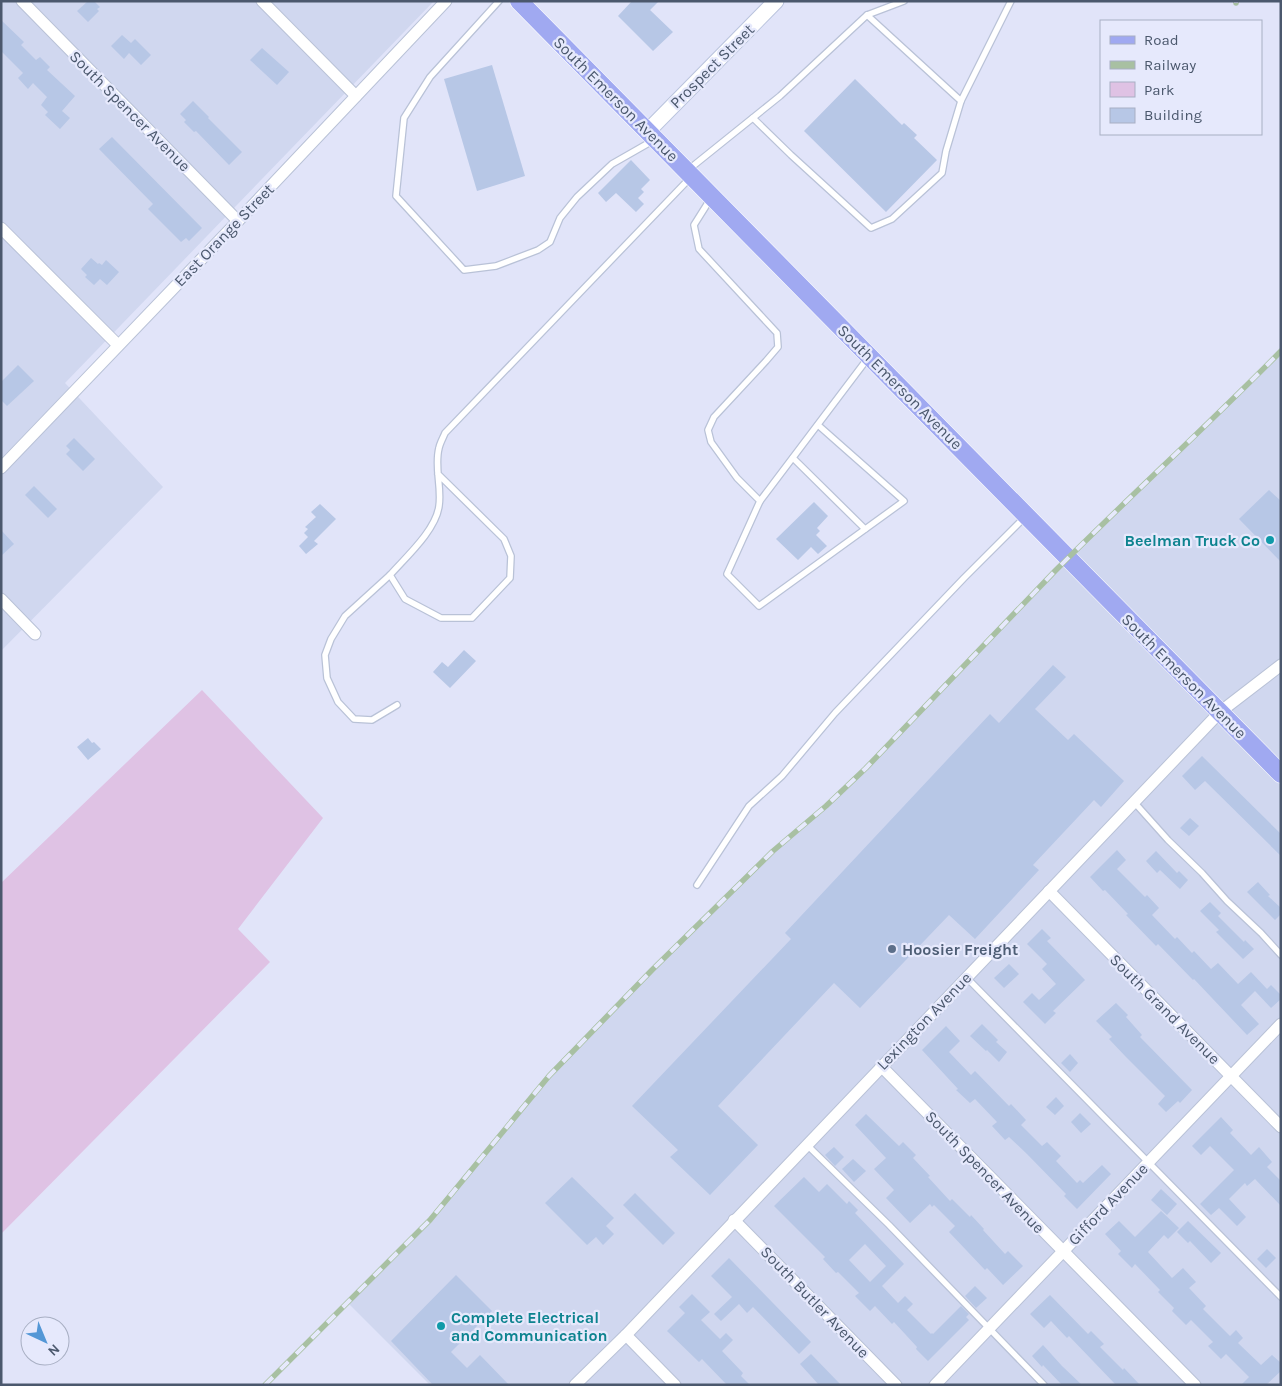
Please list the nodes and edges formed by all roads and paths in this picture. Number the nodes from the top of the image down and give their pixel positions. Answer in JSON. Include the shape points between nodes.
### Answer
{"nodes":[{"id":1,"x":22,"y":1,"type":"edge"},
{"id":2,"x":262,"y":1,"type":"edge"},
{"id":3,"x":446,"y":1,"type":"edge"},
{"id":4,"x":499,"y":1,"type":"edge"},
{"id":5,"x":520,"y":1,"type":"edge"},
{"id":6,"x":776,"y":1,"type":"edge"},
{"id":7,"x":904,"y":1,"type":"edge"},
{"id":8,"x":1011,"y":1,"type":"edge"},
{"id":9,"x":867,"y":15,"type":"junction"},
{"id":10,"x":356,"y":96,"type":"junction"},
{"id":11,"x":961,"y":101,"type":"junction"},
{"id":12,"x":754,"y":118,"type":"junction"},
{"id":13,"x":652,"y":135,"type":"junction"},
{"id":14,"x":689,"y":174,"type":"junction"},
{"id":15,"x":712,"y":197,"type":"junction"},
{"id":16,"x":238,"y":221,"type":"junction"},
{"id":17,"x":1,"y":228,"type":"edge"},
{"id":18,"x":118,"y":345,"type":"junction"},
{"id":19,"x":870,"y":357,"type":"junction"},
{"id":20,"x":818,"y":425,"type":"junction"},
{"id":21,"x":793,"y":458,"type":"junction"},
{"id":22,"x":1,"y":468,"type":"edge"},
{"id":23,"x":438,"y":474,"type":"junction"},
{"id":24,"x":760,"y":501,"type":"junction"},
{"id":25,"x":1026,"y":516,"type":"junction"},
{"id":26,"x":865,"y":529,"type":"junction"},
{"id":27,"x":390,"y":575,"type":"junction"},
{"id":28,"x":1,"y":600,"type":"edge"},
{"id":29,"x":35,"y":634,"type":"dead end"},
{"id":30,"x":1281,"y":664,"type":"edge"},
{"id":31,"x":397,"y":705,"type":"dead end"},
{"id":32,"x":1220,"y":712,"type":"junction"},
{"id":33,"x":1281,"y":774,"type":"edge"},
{"id":34,"x":1134,"y":802,"type":"junction"},
{"id":35,"x":697,"y":885,"type":"dead end"},
{"id":36,"x":1049,"y":891,"type":"junction"},
{"id":37,"x":1281,"y":955,"type":"edge"},
{"id":38,"x":966,"y":977,"type":"junction"},
{"id":39,"x":1281,"y":1024,"type":"edge"},
{"id":40,"x":881,"y":1066,"type":"junction"},
{"id":41,"x":1231,"y":1076,"type":"junction"},
{"id":42,"x":1281,"y":1127,"type":"edge"},
{"id":43,"x":806,"y":1144,"type":"junction"},
{"id":44,"x":1149,"y":1162,"type":"junction"},
{"id":45,"x":734,"y":1220,"type":"junction"},
{"id":46,"x":1063,"y":1251,"type":"junction"},
{"id":47,"x":1281,"y":1297,"type":"edge"},
{"id":48,"x":988,"y":1329,"type":"junction"},
{"id":49,"x":626,"y":1335,"type":"junction"},
{"id":50,"x":575,"y":1385,"type":"edge"},
{"id":51,"x":675,"y":1385,"type":"edge"},
{"id":52,"x":896,"y":1385,"type":"edge"},
{"id":53,"x":935,"y":1385,"type":"edge"},
{"id":54,"x":1044,"y":1385,"type":"edge"},
{"id":55,"x":1195,"y":1385,"type":"edge"}],
"edges":[{"from":1,"to":16,"type":"street","name":"South Spencer Avenue"},
{"from":2,"to":10,"type":"street"},
{"from":3,"to":10,"type":"street","name":"East Orange Street"},
{"from":4,"to":13,"type":"lane","via":[[430,77],[404,118],[396,196],[464,270],[496,266],[550,242],[560,218],[576,197],[612,164]]},
{"from":5,"to":13,"type":"main road","name":"South Emerson Avenue"},
{"from":6,"to":13,"type":"main road","name":"Prospect Street"},
{"from":7,"to":9,"type":"lane"},
{"from":8,"to":11,"type":"lane"},
{"from":9,"to":11,"type":"lane"},
{"from":9,"to":12,"type":"lane"},
{"from":10,"to":16,"type":"street","name":"East Orange Street"},
{"from":11,"to":12,"type":"lane","via":[[942,173],[892,219],[871,228]]},
{"from":12,"to":14,"type":"lane"},
{"from":13,"to":14,"type":"main road","name":"South Emerson Avenue"},
{"from":14,"to":15,"type":"main road","name":"South Emerson Avenue"},
{"from":14,"to":23,"type":"lane","via":[[445,433],[439,446]]},
{"from":15,"to":19,"type":"main road","name":"South Emerson Avenue"},
{"from":15,"to":24,"type":"lane","via":[[694,225],[699,249],[777,333],[778,347],[714,417],[708,430],[711,442],[737,478]]},
{"from":16,"to":18,"type":"street","name":"East Orange Street"},
{"from":17,"to":18,"type":"street"},
{"from":18,"to":22,"type":"street","name":"East Orange Street"},
{"from":19,"to":20,"type":"lane"},
{"from":19,"to":25,"type":"main road","name":"South Emerson Avenue"},
{"from":20,"to":21,"type":"lane"},
{"from":20,"to":26,"type":"lane","via":[[904,502]]},
{"from":21,"to":24,"type":"lane"},
{"from":21,"to":26,"type":"lane"},
{"from":23,"to":27,"type":"lane","via":[[436,520]]},
{"from":23,"to":27,"type":"lane","via":[[504,539],[511,556],[510,578],[472,618],[441,618],[406,599]]},
{"from":24,"to":26,"type":"lane","via":[[727,574],[759,606]]},
{"from":25,"to":32,"type":"main road","name":"South Emerson Avenue"},
{"from":25,"to":35,"type":"lane","via":[[835,713],[782,776],[749,806]]},
{"from":27,"to":31,"type":"lane","via":[[345,616],[325,655],[327,678],[338,702],[354,719],[372,720]]},
{"from":28,"to":29,"type":"street"},
{"from":30,"to":32,"type":"street","name":"Lexington Avenue"},
{"from":32,"to":33,"type":"main road","name":"South Emerson Avenue"},
{"from":32,"to":34,"type":"street","name":"Lexington Avenue"},
{"from":34,"to":36,"type":"street","name":"Lexington Avenue"},
{"from":34,"to":37,"type":"lane"},
{"from":36,"to":38,"type":"street","name":"Lexington Avenue"},
{"from":36,"to":41,"type":"street","name":"South Grand Avenue"},
{"from":38,"to":40,"type":"street","name":"Lexington Avenue"},
{"from":38,"to":44,"type":"lane"},
{"from":39,"to":41,"type":"street","name":"Gifford Avenue"},
{"from":40,"to":43,"type":"street","name":"Lexington Avenue"},
{"from":40,"to":46,"type":"street","name":"South Spencer Avenue"},
{"from":41,"to":42,"type":"street","name":"South Grand Avenue"},
{"from":41,"to":44,"type":"street","name":"Gifford Avenue"},
{"from":43,"to":45,"type":"street","name":"Lexington Avenue"},
{"from":43,"to":48,"type":"lane"},
{"from":44,"to":46,"type":"street","name":"Gifford Avenue"},
{"from":44,"to":47,"type":"lane"},
{"from":45,"to":49,"type":"street","name":"Lexington Avenue"},
{"from":45,"to":52,"type":"street","name":"South Butler Avenue"},
{"from":46,"to":48,"type":"street","name":"Gifford Avenue"},
{"from":46,"to":55,"type":"street","name":"South Spencer Avenue"},
{"from":48,"to":53,"type":"street","name":"Gifford Avenue"},
{"from":48,"to":54,"type":"lane"},
{"from":49,"to":50,"type":"street","name":"Lexington Avenue"},
{"from":49,"to":51,"type":"street"}]}
